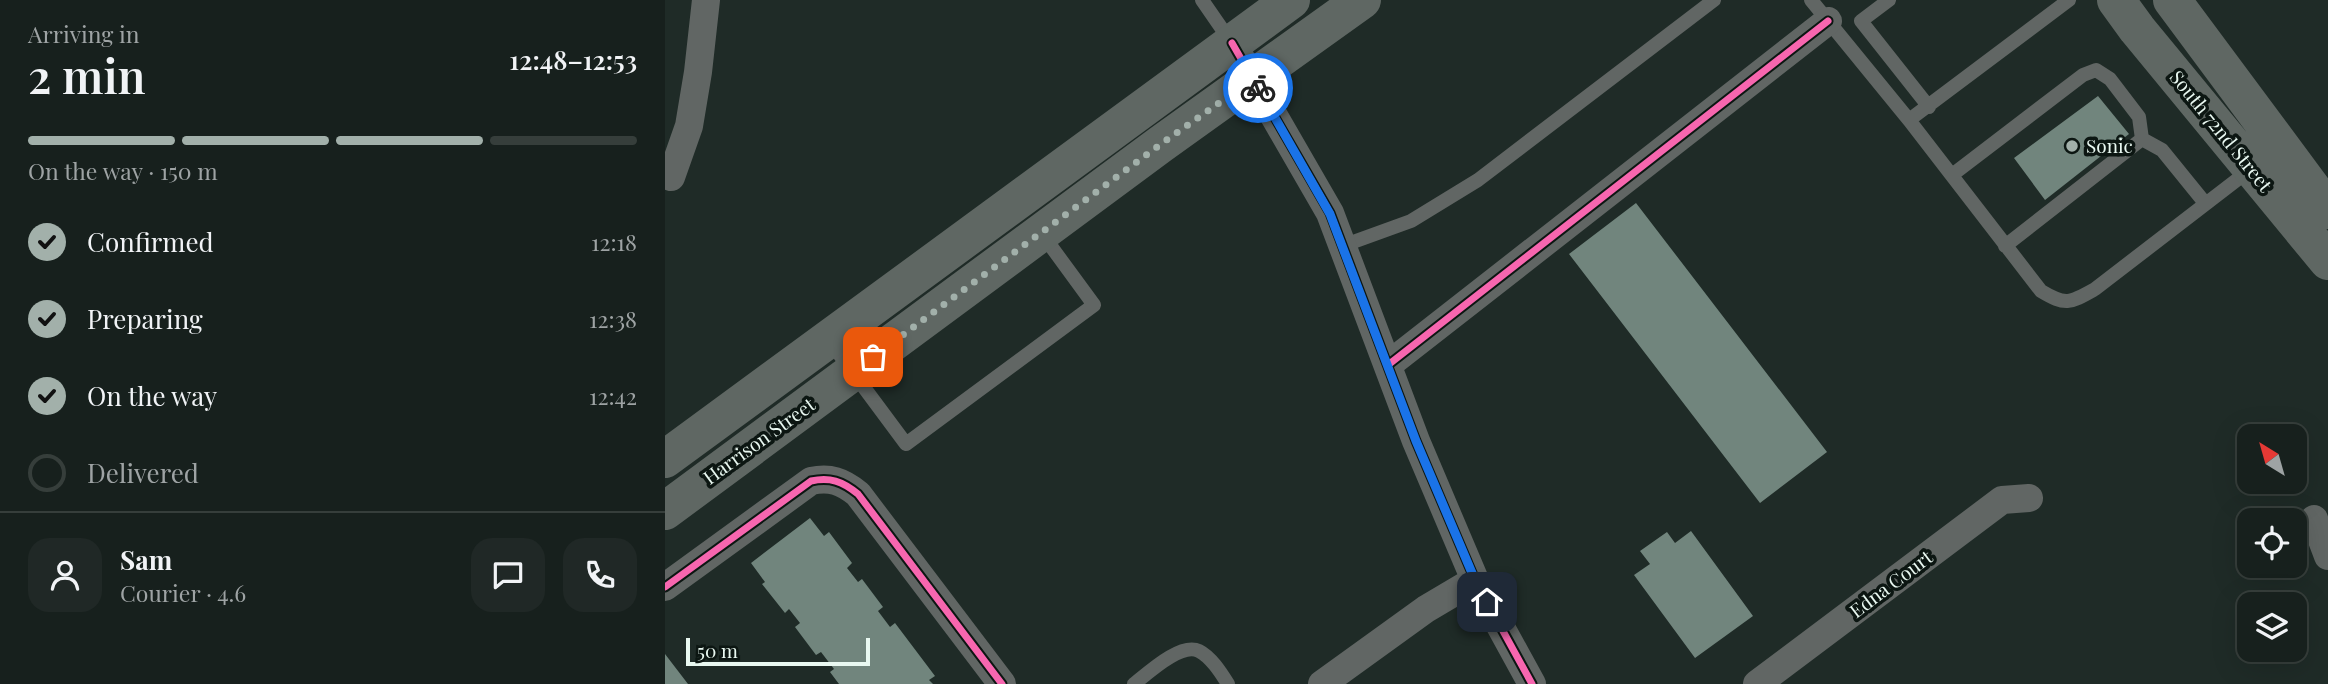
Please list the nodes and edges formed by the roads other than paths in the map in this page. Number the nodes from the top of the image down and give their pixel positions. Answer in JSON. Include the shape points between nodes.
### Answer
{"nodes":[{"id":1,"x":706,"y":0,"type":"edge"},
{"id":2,"x":1202,"y":0,"type":"edge"},
{"id":3,"x":1291,"y":0,"type":"edge"},
{"id":4,"x":1361,"y":0,"type":"edge"},
{"id":5,"x":1714,"y":0,"type":"edge"},
{"id":6,"x":1889,"y":0,"type":"edge"},
{"id":7,"x":2069,"y":0,"type":"edge"},
{"id":8,"x":2116,"y":0,"type":"edge"},
{"id":9,"x":2172,"y":0,"type":"edge"},
{"id":10,"x":1820,"y":11,"type":"edge"},
{"id":11,"x":1232,"y":43,"type":"junction"},
{"id":12,"x":1253,"y":79,"type":"junction"},
{"id":13,"x":1929,"y":107,"type":"junction"},
{"id":14,"x":1909,"y":120,"type":"junction"},
{"id":15,"x":2142,"y":139,"type":"junction"},
{"id":16,"x":2252,"y":169,"type":"junction"},
{"id":17,"x":1952,"y":175,"type":"junction"},
{"id":18,"x":671,"y":177,"type":"dead end"},
{"id":19,"x":2205,"y":203,"type":"junction"},
{"id":20,"x":2328,"y":210,"type":"edge"},
{"id":21,"x":1041,"y":233,"type":"junction"},
{"id":22,"x":1342,"y":246,"type":"junction"},
{"id":23,"x":2005,"y":246,"type":"junction"},
{"id":24,"x":2328,"y":261,"type":"edge"},
{"id":25,"x":828,"y":338,"type":"junction"},
{"id":26,"x":1388,"y":365,"type":"junction"},
{"id":27,"x":852,"y":372,"type":"junction"},
{"id":28,"x":665,"y":459,"type":"edge"},
{"id":29,"x":2029,"y":498,"type":"dead end"},
{"id":30,"x":665,"y":511,"type":"edge"},
{"id":31,"x":2314,"y":520,"type":"dead end"},
{"id":32,"x":2328,"y":556,"type":"edge"},
{"id":33,"x":1475,"y":580,"type":"junction"},
{"id":34,"x":665,"y":587,"type":"edge"},
{"id":35,"x":1002,"y":684,"type":"edge"},
{"id":36,"x":1134,"y":684,"type":"edge"},
{"id":37,"x":1228,"y":684,"type":"edge"},
{"id":38,"x":1322,"y":684,"type":"edge"},
{"id":39,"x":1532,"y":684,"type":"edge"},
{"id":40,"x":1757,"y":684,"type":"edge"}],
"edges":[{"from":1,"to":18,"type":"street","via":[[689,126]]},
{"from":2,"to":11,"type":"lane"},
{"from":3,"to":11,"type":"main road"},
{"from":4,"to":12,"type":"main road","name":"Harrison Street"},
{"from":5,"to":22,"type":"lane","via":[[1478,180],[1411,221]]},
{"from":6,"to":13,"type":"lane","via":[[1861,21]]},
{"from":7,"to":13,"type":"lane"},
{"from":8,"to":16,"type":"main road","name":"South 72nd Street"},
{"from":9,"to":20,"type":"main road","name":"South 72nd Street"},
{"from":10,"to":14,"type":"lane"},
{"from":10,"to":26,"type":"street"},
{"from":11,"to":12,"type":"street"},
{"from":11,"to":25,"type":"main road"},
{"from":12,"to":21,"type":"main road","name":"Harrison Street"},
{"from":12,"to":22,"type":"street","via":[[1313,182]]},
{"from":13,"to":14,"type":"lane"},
{"from":14,"to":17,"type":"lane"},
{"from":15,"to":17,"type":"lane","via":[[2139,117],[2109,79],[2096,70],[2083,75]]},
{"from":15,"to":19,"type":"lane","via":[[2162,150]]},
{"from":15,"to":23,"type":"lane"},
{"from":16,"to":19,"type":"lane"},
{"from":16,"to":24,"type":"main road","name":"South 72nd Street"},
{"from":17,"to":23,"type":"lane"},
{"from":19,"to":23,"type":"lane","via":[[2072,302],[2059,302],[2041,291]]},
{"from":21,"to":27,"type":"main road","name":"Harrison Street"},
{"from":21,"to":27,"type":"lane","via":[[1094,305],[906,444]]},
{"from":22,"to":26,"type":"street"},
{"from":25,"to":27,"type":"lane"},
{"from":25,"to":28,"type":"main road"},
{"from":26,"to":33,"type":"street"},
{"from":27,"to":30,"type":"main road","name":"Harrison Street"},
{"from":29,"to":40,"type":"street","name":"Edna Court","via":[[2002,500]]},
{"from":31,"to":32,"type":"street"},
{"from":33,"to":38,"type":"street","via":[[1426,609]]},
{"from":33,"to":39,"type":"street"},
{"from":34,"to":35,"type":"street","via":[[810,481],[827,478],[858,494]]},
{"from":36,"to":37,"type":"lane","via":[[1176,654],[1193,649],[1207,657]]}]}
